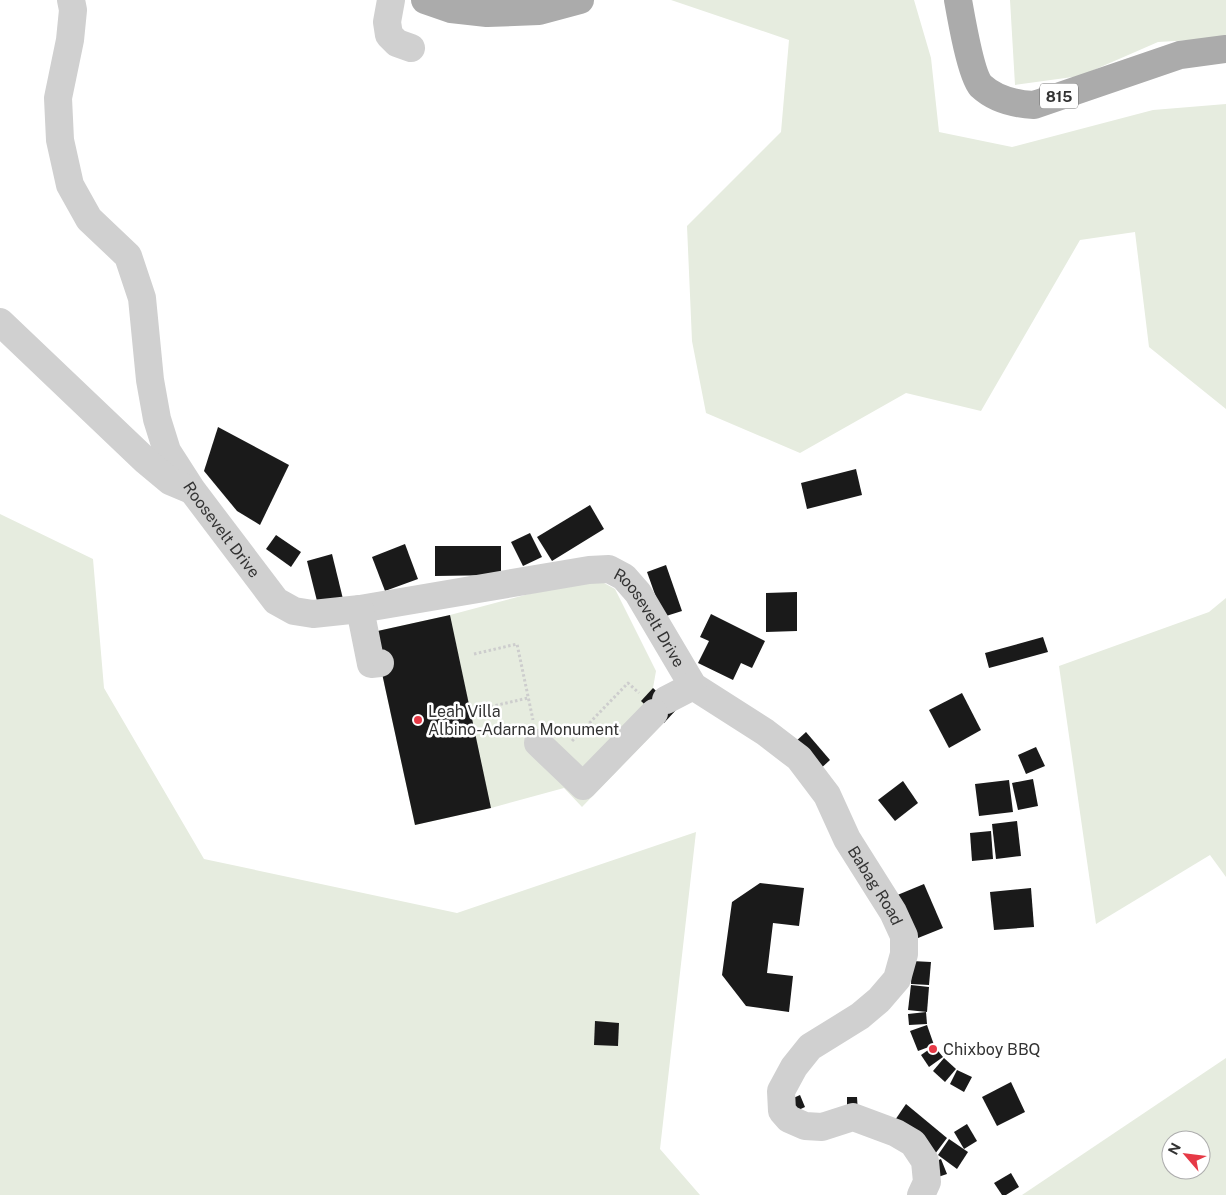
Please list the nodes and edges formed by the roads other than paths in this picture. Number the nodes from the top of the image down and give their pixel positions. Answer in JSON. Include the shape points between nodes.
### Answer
{"nodes":[{"id":1,"x":70,"y":0,"type":"edge"},
{"id":2,"x":391,"y":0,"type":"edge"},
{"id":3,"x":425,"y":0,"type":"edge"},
{"id":4,"x":580,"y":0,"type":"edge"},
{"id":5,"x":958,"y":0,"type":"edge"},
{"id":6,"x":410,"y":48,"type":"dead end"},
{"id":7,"x":1226,"y":48,"type":"edge"},
{"id":8,"x":0,"y":322,"type":"edge"},
{"id":9,"x":192,"y":490,"type":"junction"},
{"id":10,"x":360,"y":609,"type":"junction"},
{"id":11,"x":380,"y":663,"type":"dead end"},
{"id":12,"x":693,"y":686,"type":"junction"},
{"id":13,"x":546,"y":751,"type":"road end"},
{"id":14,"x":921,"y":1195,"type":"edge"}],
"edges":[{"from":1,"to":9,"type":"street","name":"Roosevelt Drive","via":[[74,10],[58,98],[60,140],[70,185],[89,219],[128,256],[142,298],[157,419],[167,452]]},
{"from":2,"to":6,"type":"street","via":[[388,36],[397,44]]},
{"from":3,"to":4,"type":"main road","via":[[451,9],[487,13],[539,11]]},
{"from":5,"to":7,"type":"main road","number":"815","via":[[971,61],[980,85],[1016,104],[1034,104],[1180,55]]},
{"from":8,"to":9,"type":"street","via":[[146,461],[170,481]]},
{"from":9,"to":10,"type":"street","name":"Roosevelt Drive","via":[[276,602],[294,611],[313,614]]},
{"from":10,"to":11,"type":"street","via":[[371,664]]},
{"from":10,"to":12,"type":"street","name":"Roosevelt Drive","via":[[608,569],[624,577],[638,593]]},
{"from":12,"to":13,"type":"street","via":[[655,704],[583,786]]},
{"from":12,"to":14,"type":"street","name":"Babag Road","via":[[799,758],[827,795],[847,839],[894,912],[904,936],[904,954],[897,979],[860,1016],[810,1047],[781,1091],[782,1111],[788,1119],[805,1126],[822,1127],[853,1117],[913,1143],[925,1161],[928,1182]]}]}
